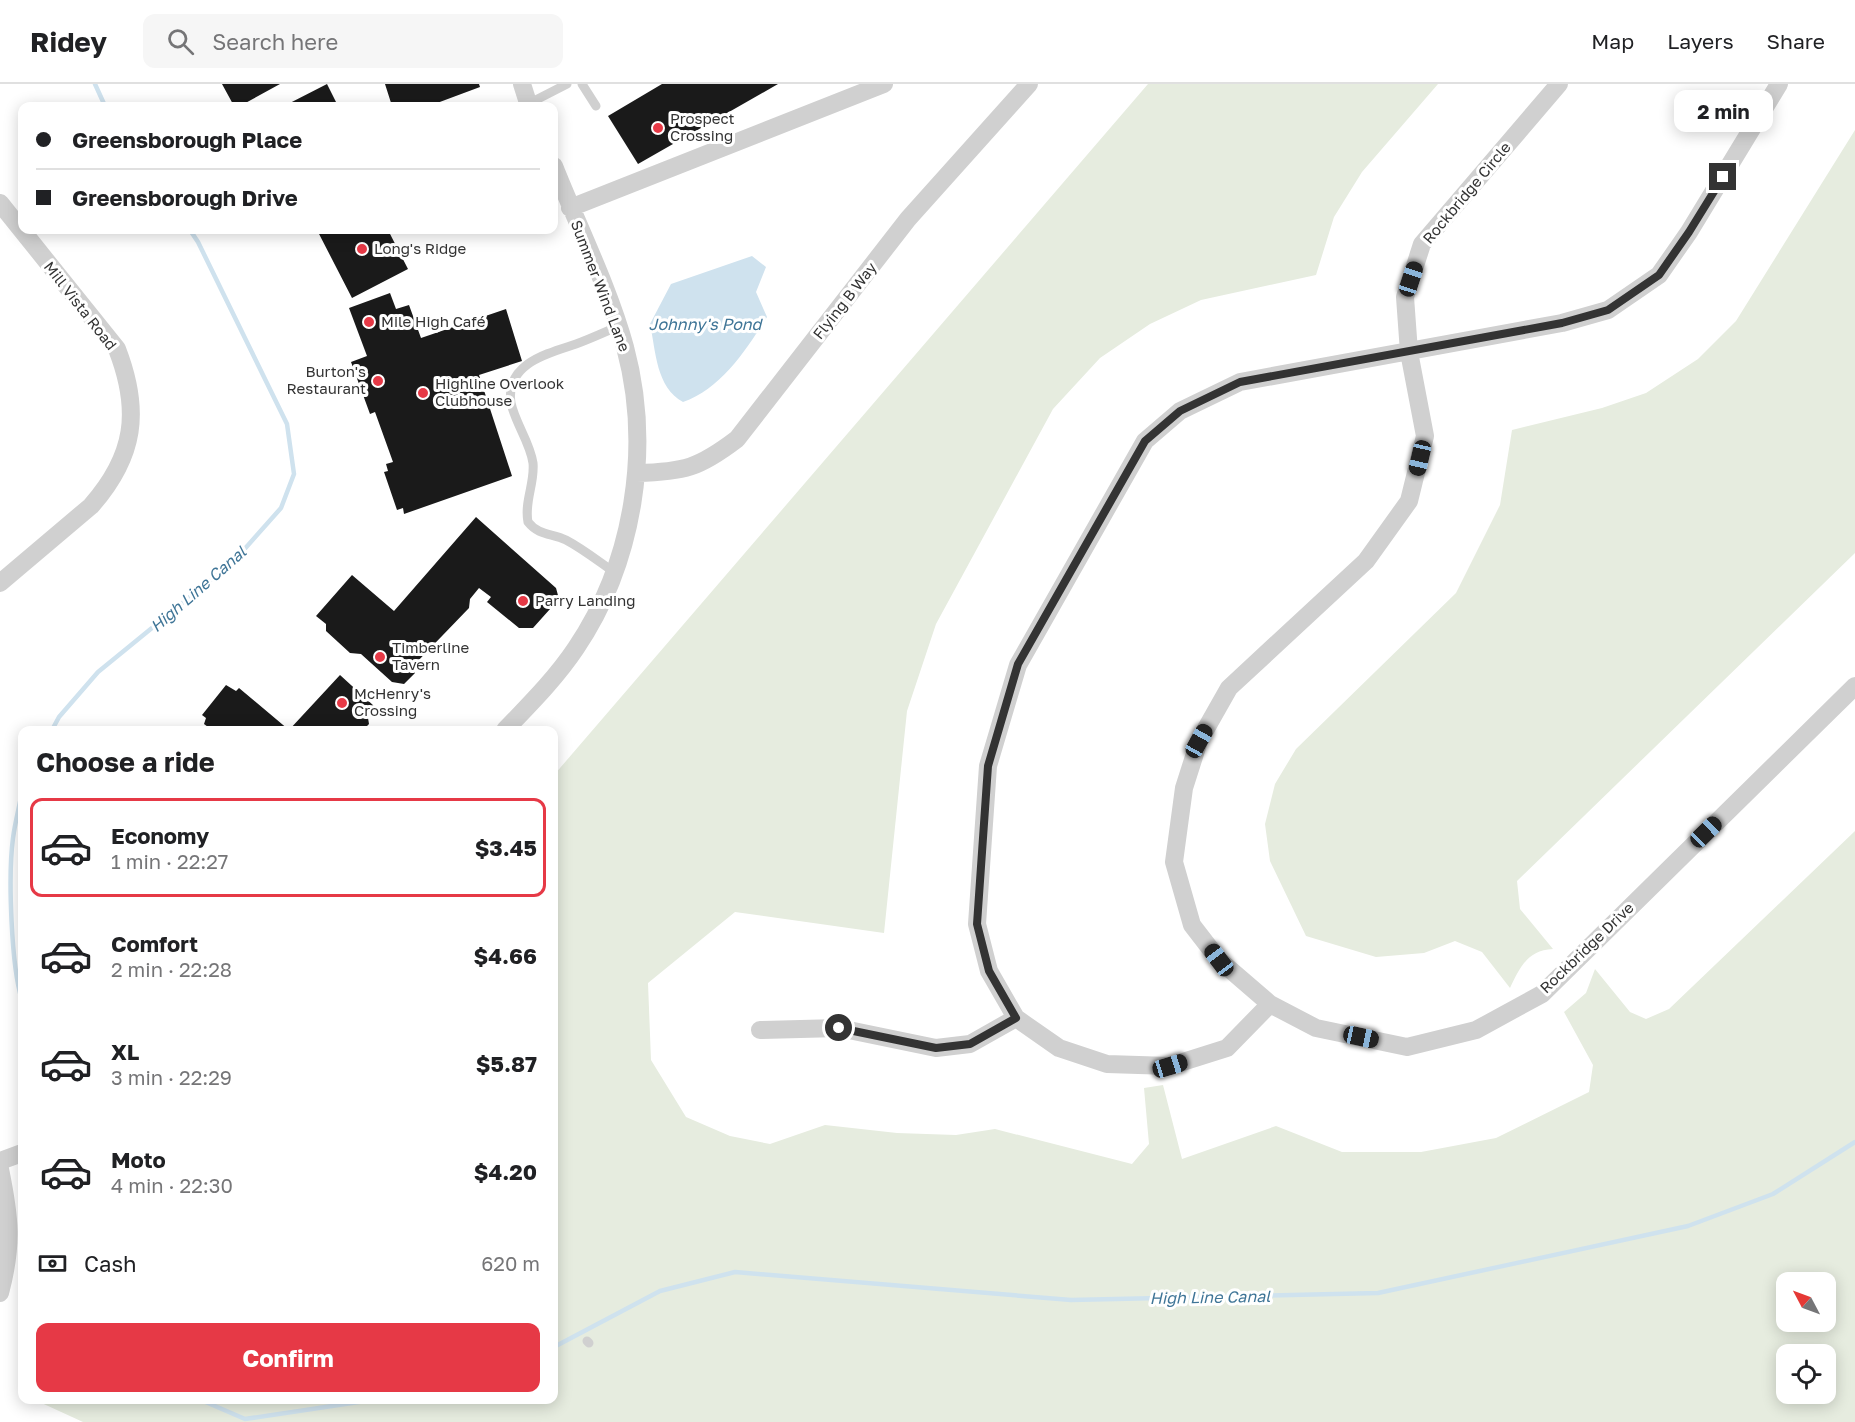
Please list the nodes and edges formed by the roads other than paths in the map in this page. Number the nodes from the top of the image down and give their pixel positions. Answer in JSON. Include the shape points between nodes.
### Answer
{"nodes":[{"id":1,"x":522,"y":84,"type":"edge"},
{"id":2,"x":567,"y":84,"type":"edge"},
{"id":3,"x":582,"y":84,"type":"edge"},
{"id":4,"x":884,"y":84,"type":"edge"},
{"id":5,"x":1029,"y":84,"type":"edge"},
{"id":6,"x":1559,"y":84,"type":"edge"},
{"id":7,"x":1779,"y":84,"type":"edge"},
{"id":8,"x":528,"y":102,"type":"edge"},
{"id":9,"x":534,"y":102,"type":"edge"},
{"id":10,"x":596,"y":106,"type":"dead end"},
{"id":11,"x":558,"y":176,"type":"edge"},
{"id":12,"x":0,"y":204,"type":"edge"},
{"id":13,"x":570,"y":208,"type":"junction"},
{"id":14,"x":18,"y":226,"type":"edge"},
{"id":15,"x":24,"y":234,"type":"edge"},
{"id":16,"x":619,"y":326,"type":"junction"},
{"id":17,"x":1409,"y":352,"type":"junction"},
{"id":18,"x":637,"y":473,"type":"junction"},
{"id":19,"x":614,"y":572,"type":"junction"},
{"id":20,"x":0,"y":583,"type":"edge"},
{"id":21,"x":1855,"y":686,"type":"edge"},
{"id":22,"x":509,"y":726,"type":"edge"},
{"id":23,"x":1270,"y":1004,"type":"junction"},
{"id":24,"x":1016,"y":1018,"type":"junction"},
{"id":25,"x":760,"y":1030,"type":"dead end"},
{"id":26,"x":18,"y":1154,"type":"edge"},
{"id":27,"x":0,"y":1161,"type":"edge"},
{"id":28,"x":0,"y":1169,"type":"edge"},
{"id":29,"x":0,"y":1293,"type":"edge"}],
"edges":[{"from":1,"to":8,"type":"street"},
{"from":2,"to":9,"type":"lane"},
{"from":3,"to":10,"type":"lane"},
{"from":4,"to":13,"type":"street"},
{"from":5,"to":18,"type":"street","name":"Flying B Way","via":[[908,219],[737,439],[688,470]]},
{"from":6,"to":17,"type":"street","name":"Rockbridge Circle","via":[[1422,244],[1405,297]]},
{"from":7,"to":17,"type":"street","via":[[1659,275],[1608,310],[1562,323]]},
{"from":11,"to":13,"type":"street","name":"Summer Wind Lane"},
{"from":12,"to":14,"type":"street","name":"Mill Vista Road"},
{"from":13,"to":16,"type":"street","name":"Summer Wind Lane"},
{"from":15,"to":20,"type":"street","name":"Mill Vista Road","via":[[117,349],[126,373],[132,421],[118,470],[103,493]]},
{"from":16,"to":18,"type":"street","name":"Summer Wind Lane","via":[[633,380],[638,422]]},
{"from":16,"to":19,"type":"lane","via":[[554,350],[526,365],[516,380],[511,403],[533,464],[528,522],[542,534],[563,538],[577,546]]},
{"from":17,"to":23,"type":"street","name":"Rockbridge Drive","via":[[1425,436],[1409,501],[1366,561],[1229,688],[1199,741],[1184,788],[1174,862],[1192,925],[1219,960]]},
{"from":17,"to":24,"type":"street","via":[[1240,382],[1180,411],[1145,441],[1018,664],[988,766],[977,924],[989,971]]},
{"from":18,"to":19,"type":"street","name":"Summer Wind Lane","via":[[625,538]]},
{"from":19,"to":22,"type":"street","name":"Summer Wind Lane","via":[[577,648]]},
{"from":21,"to":23,"type":"street","name":"Rockbridge Drive","via":[[1542,994],[1476,1030],[1407,1047],[1316,1028]]},
{"from":23,"to":24,"type":"street","via":[[1227,1048],[1170,1066],[1107,1064],[1059,1048]]},
{"from":24,"to":25,"type":"street","via":[[970,1044],[936,1048],[839,1028]]},
{"from":26,"to":27,"type":"street"},
{"from":28,"to":29,"type":"street","via":[[10,1239]]}]}
